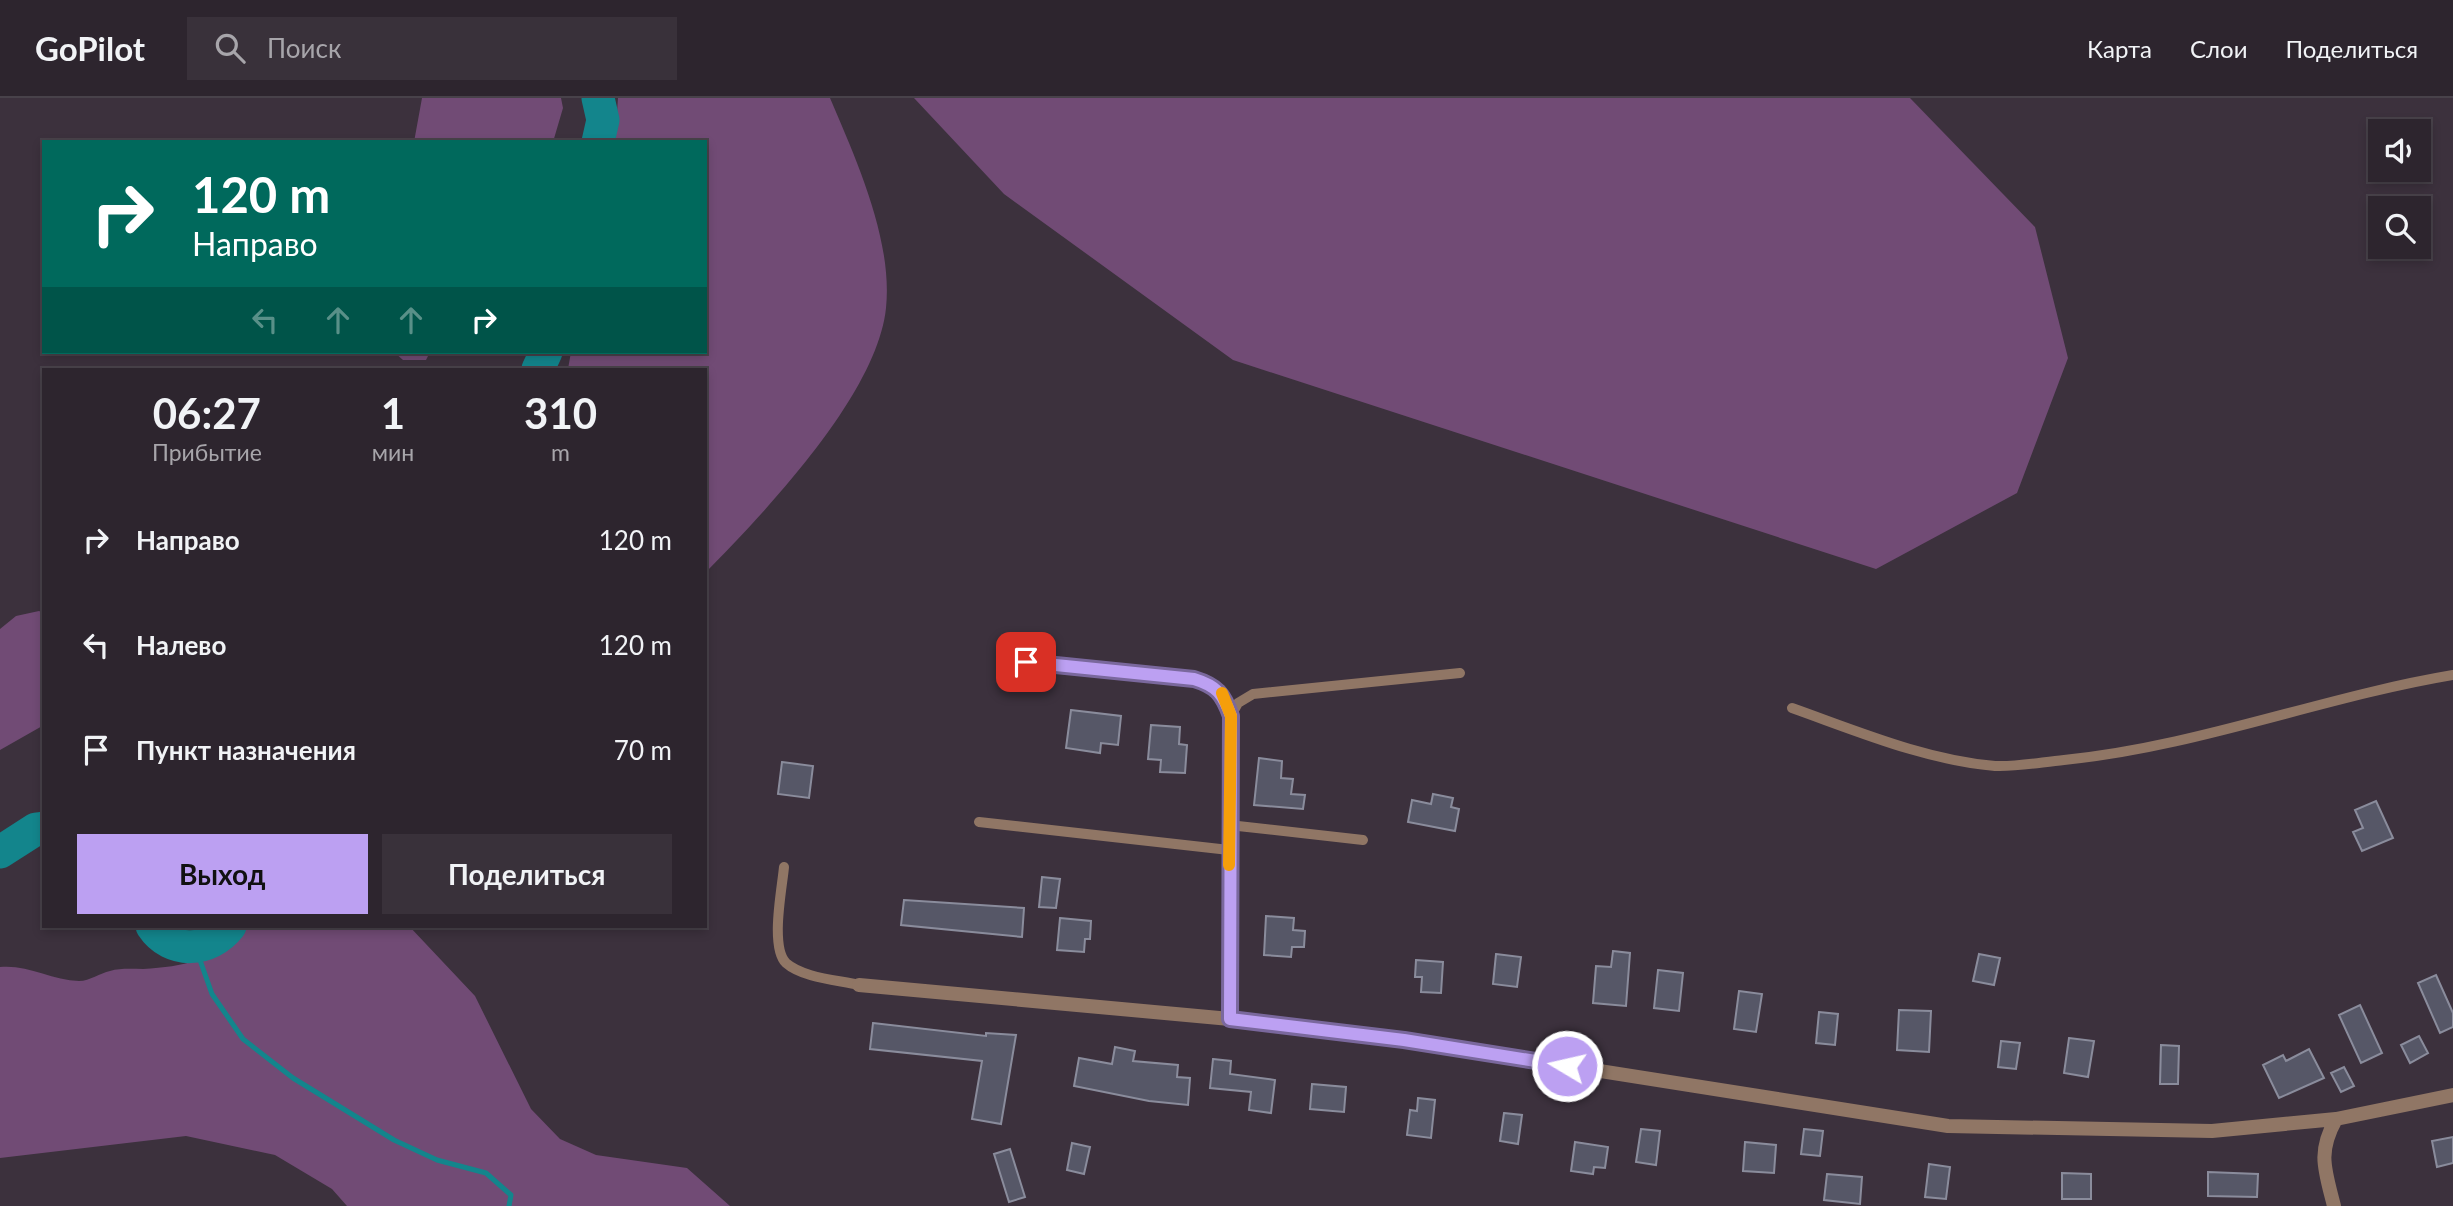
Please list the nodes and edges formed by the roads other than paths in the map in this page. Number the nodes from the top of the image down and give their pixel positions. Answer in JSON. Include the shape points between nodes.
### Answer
{"nodes":[{"id":1,"x":1026,"y":662,"type":"dead end"},
{"id":2,"x":1460,"y":673,"type":"dead end"},
{"id":3,"x":2453,"y":676,"type":"edge"},
{"id":4,"x":1792,"y":708,"type":"dead end"},
{"id":5,"x":1231,"y":716,"type":"junction"},
{"id":6,"x":979,"y":822,"type":"dead end"},
{"id":7,"x":1229,"y":825,"type":"junction"},
{"id":8,"x":1363,"y":840,"type":"dead end"},
{"id":9,"x":1229,"y":850,"type":"junction"},
{"id":10,"x":784,"y":867,"type":"dead end"},
{"id":11,"x":859,"y":985,"type":"joint"},
{"id":12,"x":1230,"y":1019,"type":"junction"},
{"id":13,"x":2453,"y":1095,"type":"edge"},
{"id":14,"x":2336,"y":1119,"type":"junction"},
{"id":15,"x":2334,"y":1206,"type":"edge"}],
"edges":[{"from":1,"to":5,"type":"lane","via":[[1194,679],[1213,685],[1223,695]]},
{"from":2,"to":5,"type":"lane","via":[[1253,694],[1238,703]]},
{"from":3,"to":4,"type":"lane","via":[[2361,693],[2143,749],[2000,766],[1895,744]]},
{"from":5,"to":7,"type":"street"},
{"from":6,"to":9,"type":"lane"},
{"from":7,"to":8,"type":"lane"},
{"from":7,"to":9,"type":"street"},
{"from":9,"to":12,"type":"street"},
{"from":10,"to":11,"type":"lane","via":[[779,951],[787,963],[803,971]]},
{"from":11,"to":12,"type":"street"},
{"from":12,"to":14,"type":"street","via":[[1404,1040],[1948,1126],[2213,1131]]},
{"from":13,"to":14,"type":"street"},
{"from":14,"to":15,"type":"street","via":[[2324,1141],[2324,1166]]}]}
